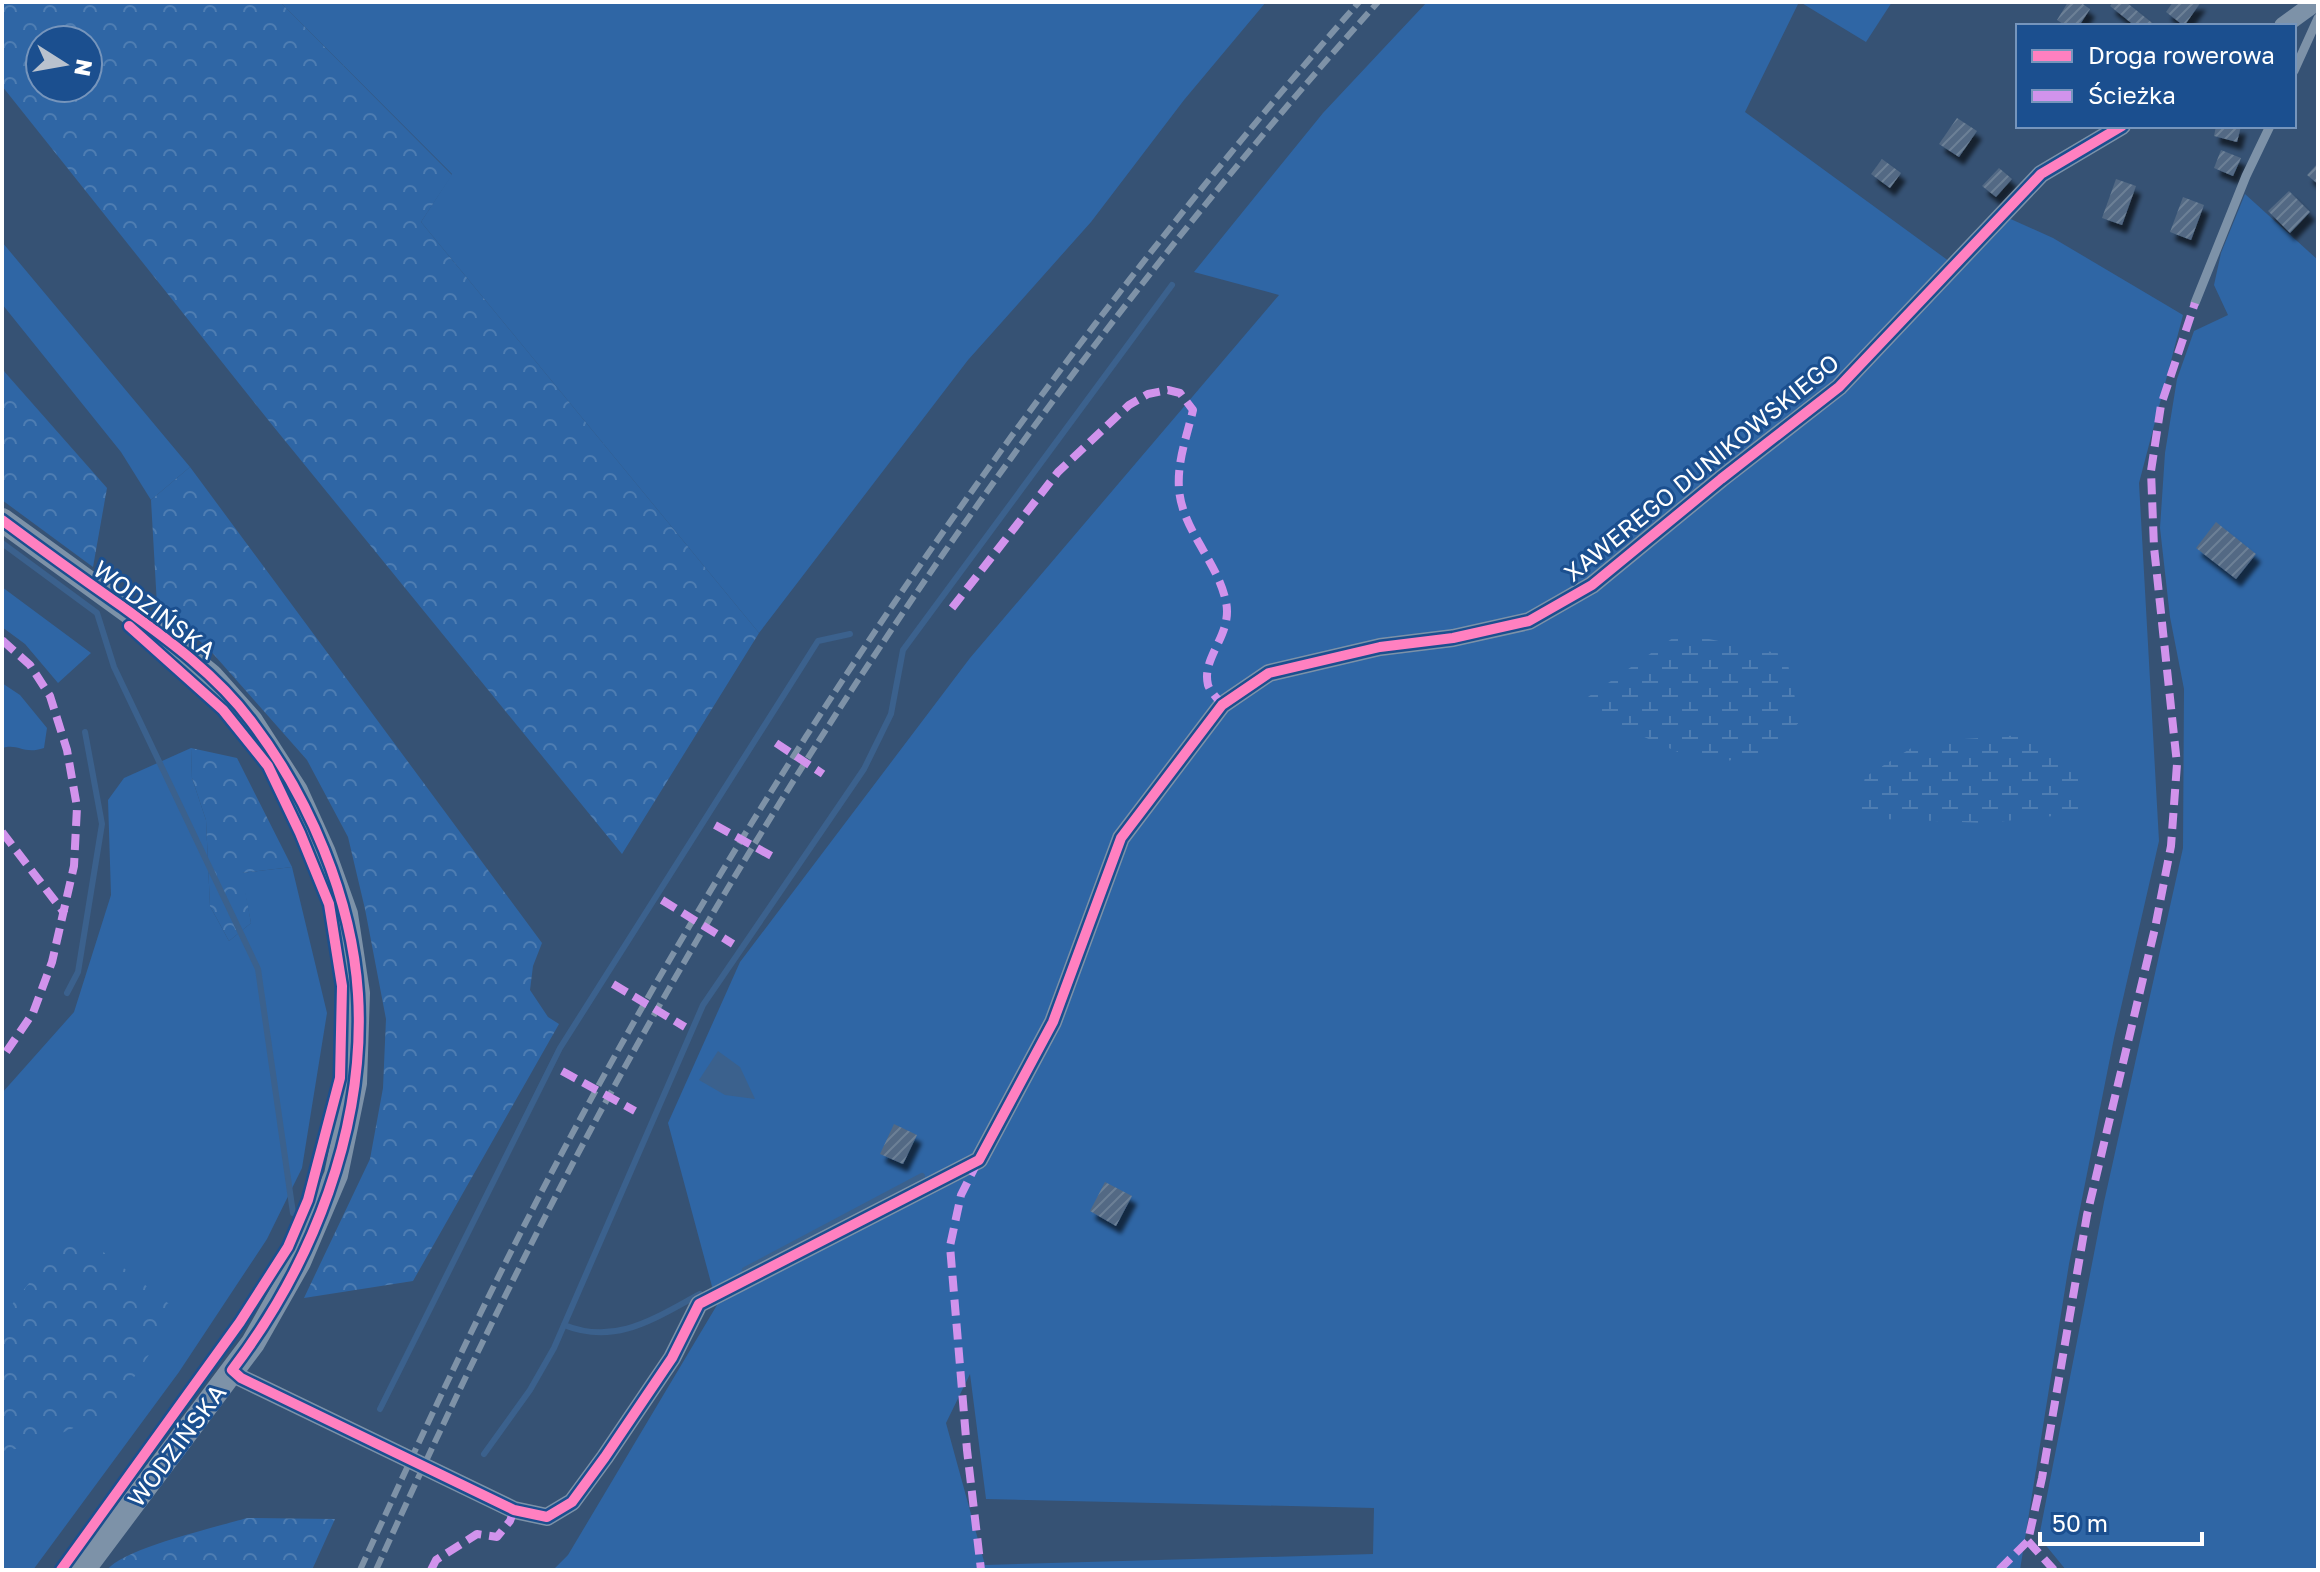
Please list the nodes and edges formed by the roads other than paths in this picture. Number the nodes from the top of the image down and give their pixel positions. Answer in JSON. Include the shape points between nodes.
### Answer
{"nodes":[{"id":1,"x":2316,"y":2,"type":"edge"},
{"id":2,"x":2318,"y":18,"type":"edge"},
{"id":3,"x":2286,"y":24,"type":"edge"},
{"id":4,"x":2296,"y":67,"type":"edge"},
{"id":5,"x":2119,"y":128,"type":"edge"},
{"id":6,"x":2269,"y":128,"type":"edge"},
{"id":7,"x":2195,"y":303,"type":"dead end"},
{"id":8,"x":2,"y":520,"type":"edge"},
{"id":9,"x":232,"y":1370,"type":"junction"},
{"id":10,"x":83,"y":1570,"type":"edge"}],
"edges":[{"from":1,"to":3,"type":"street"},
{"from":2,"to":4,"type":"lane"},
{"from":5,"to":9,"type":"street","name":"XAWEREGO DUNIKOWSKIEGO","via":[[2041,174],[1839,387],[1592,585],[1529,621],[1269,673],[1222,705],[1121,838],[1053,1022],[979,1160],[699,1304],[672,1358],[572,1502],[547,1517],[514,1510]]},
{"from":6,"to":7,"type":"lane"},
{"from":8,"to":9,"type":"street","name":"WODZIŃSKA","via":[[161,635],[211,676],[251,721],[296,791],[346,914],[358,993],[355,1083],[336,1175],[299,1262]]},
{"from":9,"to":10,"type":"street","name":"WODZIŃSKA"}]}
